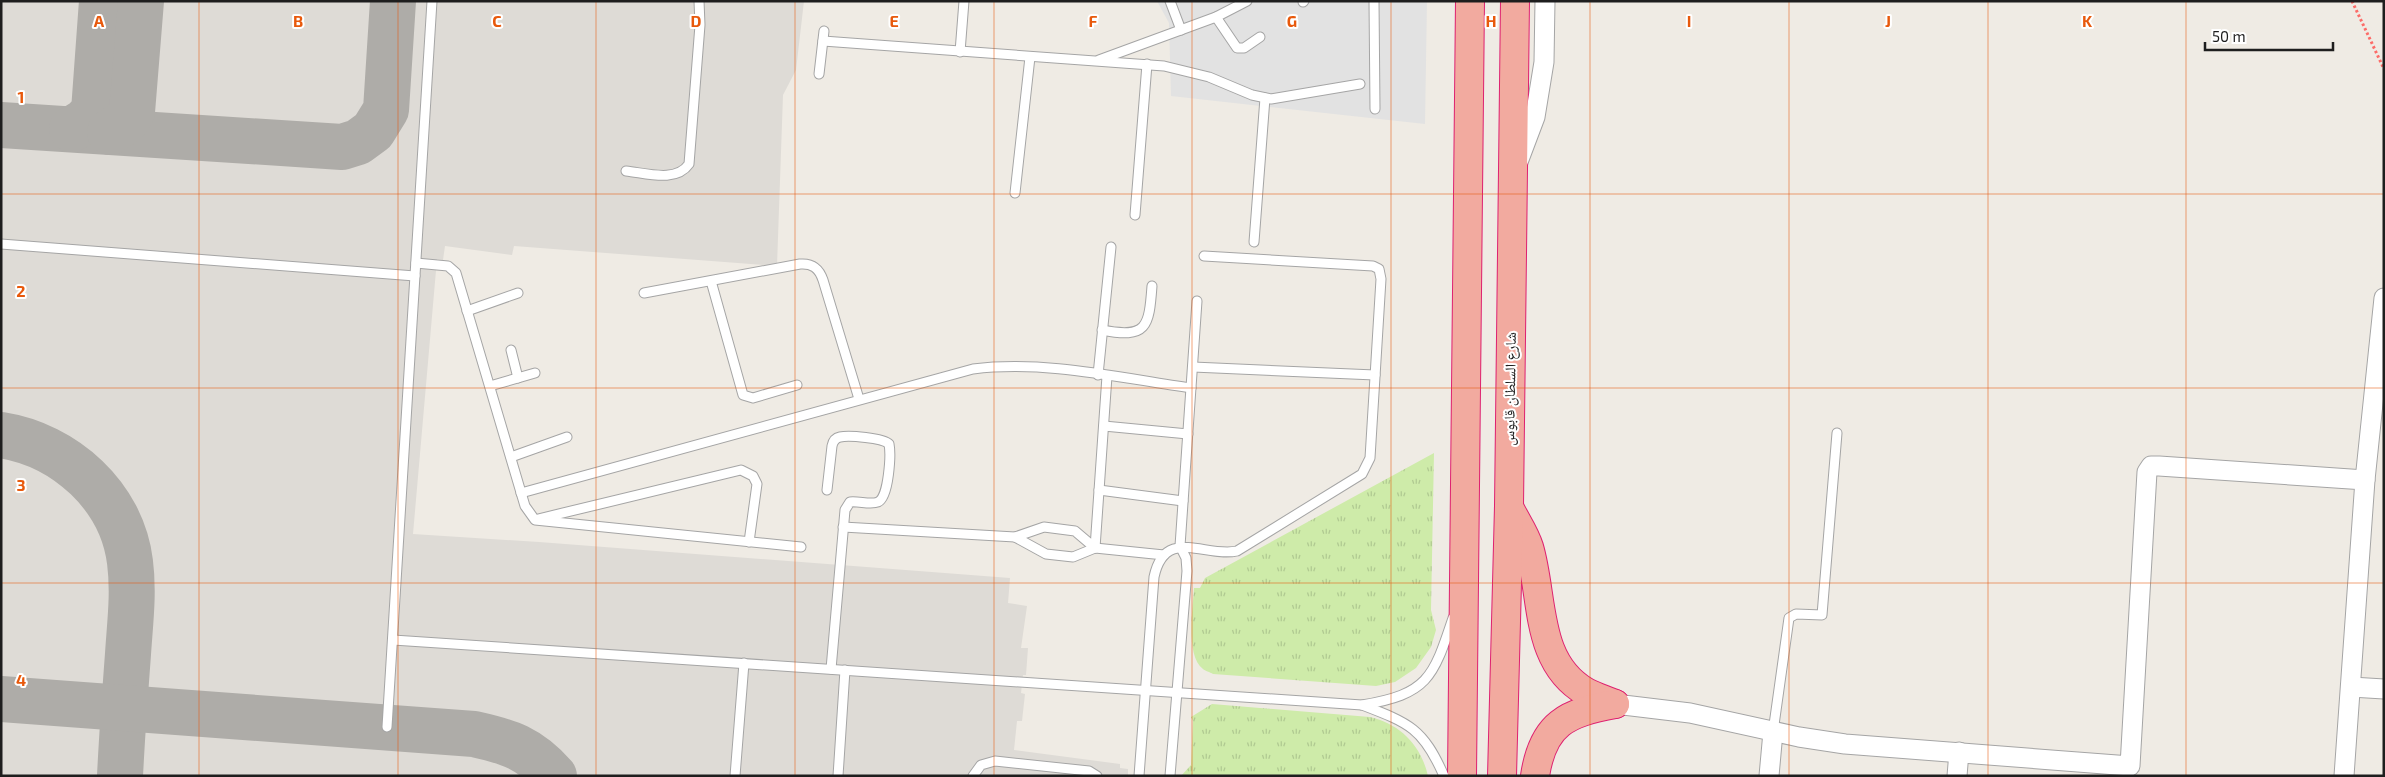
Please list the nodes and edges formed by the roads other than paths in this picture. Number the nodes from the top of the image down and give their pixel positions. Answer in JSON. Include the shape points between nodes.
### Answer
{"nodes":[{"id":1,"x":432,"y":1,"type":"edge"},
{"id":2,"x":699,"y":1,"type":"edge"},
{"id":3,"x":964,"y":1,"type":"edge"},
{"id":4,"x":1170,"y":1,"type":"edge"},
{"id":5,"x":1247,"y":1,"type":"edge"},
{"id":6,"x":1374,"y":1,"type":"edge"},
{"id":7,"x":1470,"y":1,"type":"edge"},
{"id":8,"x":1515,"y":1,"type":"edge"},
{"id":9,"x":1545,"y":1,"type":"edge"},
{"id":10,"x":1216,"y":17,"type":"junction"},
{"id":11,"x":1181,"y":30,"type":"junction"},
{"id":12,"x":824,"y":31,"type":"dead end"},
{"id":13,"x":1260,"y":37,"type":"dead end"},
{"id":14,"x":823,"y":41,"type":"junction"},
{"id":15,"x":960,"y":52,"type":"junction"},
{"id":16,"x":1030,"y":57,"type":"junction"},
{"id":17,"x":1096,"y":61,"type":"junction"},
{"id":18,"x":1147,"y":64,"type":"junction"},
{"id":19,"x":819,"y":74,"type":"dead end"},
{"id":20,"x":1360,"y":84,"type":"dead end"},
{"id":21,"x":1265,"y":98,"type":"junction"},
{"id":22,"x":1375,"y":109,"type":"dead end"},
{"id":23,"x":626,"y":171,"type":"dead end"},
{"id":24,"x":1513,"y":177,"type":"junction"},
{"id":25,"x":1015,"y":192,"type":"dead end"},
{"id":26,"x":1135,"y":215,"type":"dead end"},
{"id":27,"x":1254,"y":242,"type":"dead end"},
{"id":28,"x":1,"y":244,"type":"edge"},
{"id":29,"x":1111,"y":247,"type":"dead end"},
{"id":30,"x":1204,"y":256,"type":"dead end"},
{"id":31,"x":416,"y":263,"type":"junction"},
{"id":32,"x":415,"y":276,"type":"junction"},
{"id":33,"x":711,"y":281,"type":"junction"},
{"id":34,"x":1152,"y":286,"type":"dead end"},
{"id":35,"x":518,"y":293,"type":"dead end"},
{"id":36,"x":644,"y":293,"type":"dead end"},
{"id":37,"x":2384,"y":298,"type":"edge"},
{"id":38,"x":1197,"y":301,"type":"dead end"},
{"id":39,"x":468,"y":311,"type":"junction"},
{"id":40,"x":1102,"y":330,"type":"junction"},
{"id":41,"x":511,"y":350,"type":"dead end"},
{"id":42,"x":1193,"y":368,"type":"junction"},
{"id":43,"x":535,"y":373,"type":"dead end"},
{"id":44,"x":1102,"y":375,"type":"junction"},
{"id":45,"x":1375,"y":375,"type":"junction"},
{"id":46,"x":518,"y":378,"type":"junction"},
{"id":47,"x":797,"y":385,"type":"dead end"},
{"id":48,"x":490,"y":386,"type":"junction"},
{"id":49,"x":1191,"y":388,"type":"junction"},
{"id":50,"x":2379,"y":396,"type":"edge"},
{"id":51,"x":859,"y":399,"type":"junction"},
{"id":52,"x":1104,"y":426,"type":"junction"},
{"id":53,"x":1837,"y":432,"type":"dead end"},
{"id":54,"x":1188,"y":434,"type":"junction"},
{"id":55,"x":567,"y":437,"type":"dead end"},
{"id":56,"x":510,"y":457,"type":"junction"},
{"id":57,"x":2365,"y":480,"type":"junction"},
{"id":58,"x":827,"y":490,"type":"dead end"},
{"id":59,"x":1099,"y":490,"type":"junction"},
{"id":60,"x":521,"y":493,"type":"junction"},
{"id":61,"x":1183,"y":501,"type":"junction"},
{"id":62,"x":1508,"y":506,"type":"junction"},
{"id":63,"x":535,"y":520,"type":"junction"},
{"id":64,"x":843,"y":527,"type":"junction"},
{"id":65,"x":1015,"y":537,"type":"junction"},
{"id":66,"x":749,"y":542,"type":"junction"},
{"id":67,"x":1180,"y":546,"type":"junction"},
{"id":68,"x":801,"y":547,"type":"dead end"},
{"id":69,"x":1095,"y":548,"type":"junction"},
{"id":70,"x":1164,"y":555,"type":"junction"},
{"id":71,"x":1464,"y":586,"type":"junction"},
{"id":72,"x":393,"y":640,"type":"junction"},
{"id":73,"x":744,"y":663,"type":"junction"},
{"id":74,"x":831,"y":669,"type":"junction"},
{"id":75,"x":845,"y":670,"type":"junction"},
{"id":76,"x":2351,"y":687,"type":"junction"},
{"id":77,"x":2384,"y":689,"type":"edge"},
{"id":78,"x":1145,"y":691,"type":"junction"},
{"id":79,"x":1177,"y":693,"type":"junction"},
{"id":80,"x":1615,"y":704,"type":"junction"},
{"id":81,"x":1362,"y":705,"type":"junction"},
{"id":82,"x":387,"y":727,"type":"dead end"},
{"id":83,"x":1773,"y":732,"type":"junction"},
{"id":84,"x":1959,"y":752,"type":"junction"},
{"id":85,"x":735,"y":776,"type":"edge"},
{"id":86,"x":838,"y":776,"type":"edge"},
{"id":87,"x":973,"y":776,"type":"edge"},
{"id":88,"x":1096,"y":776,"type":"edge"},
{"id":89,"x":1139,"y":776,"type":"edge"},
{"id":90,"x":1170,"y":776,"type":"edge"},
{"id":91,"x":1444,"y":776,"type":"edge"},
{"id":92,"x":1462,"y":776,"type":"edge"},
{"id":93,"x":1502,"y":776,"type":"edge"},
{"id":94,"x":1535,"y":776,"type":"edge"},
{"id":95,"x":1769,"y":776,"type":"edge"},
{"id":96,"x":1956,"y":776,"type":"edge"},
{"id":97,"x":2344,"y":776,"type":"edge"}],
"edges":[{"from":1,"to":31,"type":"lane"},
{"from":2,"to":23,"type":"lane","via":[[688,164],[681,172],[671,175]]},
{"from":3,"to":15,"type":"lane"},
{"from":4,"to":11,"type":"lane"},
{"from":5,"to":10,"type":"lane"},
{"from":6,"to":22,"type":"lane"},
{"from":7,"to":71,"type":"highway"},
{"from":8,"to":24,"type":"highway","name":"شارع السلطان قابوس"},
{"from":9,"to":24,"type":"street","via":[[1544,62],[1535,117]]},
{"from":10,"to":11,"type":"lane"},
{"from":10,"to":13,"type":"lane","via":[[1237,48],[1244,48]]},
{"from":11,"to":17,"type":"lane"},
{"from":12,"to":14,"type":"lane"},
{"from":14,"to":15,"type":"lane"},
{"from":14,"to":19,"type":"lane"},
{"from":15,"to":16,"type":"lane"},
{"from":16,"to":17,"type":"lane"},
{"from":16,"to":25,"type":"lane"},
{"from":17,"to":18,"type":"lane"},
{"from":18,"to":21,"type":"lane","via":[[1194,72]]},
{"from":18,"to":26,"type":"lane"},
{"from":20,"to":21,"type":"lane","via":[[1281,99]]},
{"from":21,"to":27,"type":"lane"},
{"from":24,"to":62,"type":"highway","name":"شارع السلطان قابوس"},
{"from":28,"to":32,"type":"lane"},
{"from":29,"to":40,"type":"lane"},
{"from":30,"to":45,"type":"lane","via":[[1376,267],[1381,279]]},
{"from":31,"to":32,"type":"lane"},
{"from":31,"to":39,"type":"lane","via":[[448,266],[454,270]]},
{"from":32,"to":72,"type":"lane"},
{"from":33,"to":36,"type":"lane"},
{"from":33,"to":47,"type":"lane","via":[[743,395],[750,398]]},
{"from":33,"to":51,"type":"lane","via":[[806,263],[817,269]]},
{"from":34,"to":40,"type":"lane","via":[[1150,313],[1140,330],[1126,334]]},
{"from":35,"to":39,"type":"lane"},
{"from":37,"to":50,"type":"street"},
{"from":38,"to":42,"type":"lane"},
{"from":39,"to":48,"type":"lane"},
{"from":40,"to":44,"type":"lane"},
{"from":41,"to":46,"type":"lane"},
{"from":42,"to":45,"type":"lane"},
{"from":42,"to":49,"type":"lane"},
{"from":43,"to":46,"type":"lane"},
{"from":44,"to":49,"type":"lane"},
{"from":44,"to":51,"type":"lane","via":[[1037,366],[989,367],[958,372]]},
{"from":44,"to":52,"type":"lane"},
{"from":45,"to":67,"type":"lane","via":[[1370,458],[1362,474],[1237,551]]},
{"from":46,"to":48,"type":"lane"},
{"from":48,"to":56,"type":"lane"},
{"from":49,"to":54,"type":"lane"},
{"from":50,"to":57,"type":"street"},
{"from":51,"to":60,"type":"lane"},
{"from":52,"to":54,"type":"lane"},
{"from":52,"to":59,"type":"lane"},
{"from":53,"to":83,"type":"lane","via":[[1822,615],[1796,614],[1789,618]]},
{"from":54,"to":61,"type":"lane"},
{"from":55,"to":56,"type":"lane"},
{"from":56,"to":60,"type":"lane"},
{"from":57,"to":76,"type":"street"},
{"from":57,"to":84,"type":"street","via":[[2151,466],[2147,472],[2130,766]]},
{"from":58,"to":64,"type":"lane","via":[[835,439],[880,440],[889,444],[885,494],[876,502],[850,502],[845,510]]},
{"from":59,"to":61,"type":"lane"},
{"from":59,"to":69,"type":"lane"},
{"from":60,"to":63,"type":"lane","via":[[527,512]]},
{"from":61,"to":67,"type":"lane"},
{"from":62,"to":80,"type":"highway","via":[[1528,546],[1553,660],[1569,679],[1586,692]]},
{"from":62,"to":93,"type":"highway","name":"شارع السلطان قابوس"},
{"from":63,"to":66,"type":"lane"},
{"from":63,"to":66,"type":"lane","via":[[741,470],[753,476],[757,484]]},
{"from":64,"to":65,"type":"lane"},
{"from":64,"to":74,"type":"lane"},
{"from":65,"to":69,"type":"lane","via":[[1046,554],[1073,557]]},
{"from":65,"to":69,"type":"lane","via":[[1040,528],[1070,530],[1080,533]]},
{"from":66,"to":68,"type":"lane"},
{"from":67,"to":70,"type":"lane"},
{"from":67,"to":79,"type":"lane","via":[[1186,558],[1187,571]]},
{"from":69,"to":70,"type":"lane"},
{"from":70,"to":78,"type":"lane","via":[[1158,562],[1154,577]]},
{"from":71,"to":81,"type":"lane","via":[[1442,653],[1429,676],[1402,696]]},
{"from":71,"to":92,"type":"highway"},
{"from":72,"to":73,"type":"lane"},
{"from":72,"to":82,"type":"lane"},
{"from":73,"to":74,"type":"lane"},
{"from":73,"to":85,"type":"lane"},
{"from":74,"to":75,"type":"lane"},
{"from":75,"to":78,"type":"lane"},
{"from":75,"to":86,"type":"lane"},
{"from":76,"to":77,"type":"street"},
{"from":76,"to":97,"type":"street"},
{"from":78,"to":79,"type":"lane"},
{"from":78,"to":89,"type":"lane"},
{"from":79,"to":81,"type":"lane"},
{"from":79,"to":90,"type":"lane"},
{"from":80,"to":83,"type":"street","via":[[1690,713]]},
{"from":80,"to":94,"type":"highway","via":[[1586,709],[1561,722],[1541,749]]},
{"from":81,"to":91,"type":"lane","via":[[1401,720],[1420,734]]},
{"from":83,"to":84,"type":"street","via":[[1845,744]]},
{"from":83,"to":95,"type":"street"},
{"from":84,"to":96,"type":"street"},
{"from":87,"to":88,"type":"lane","via":[[981,765],[995,761],[1088,771]]}]}
